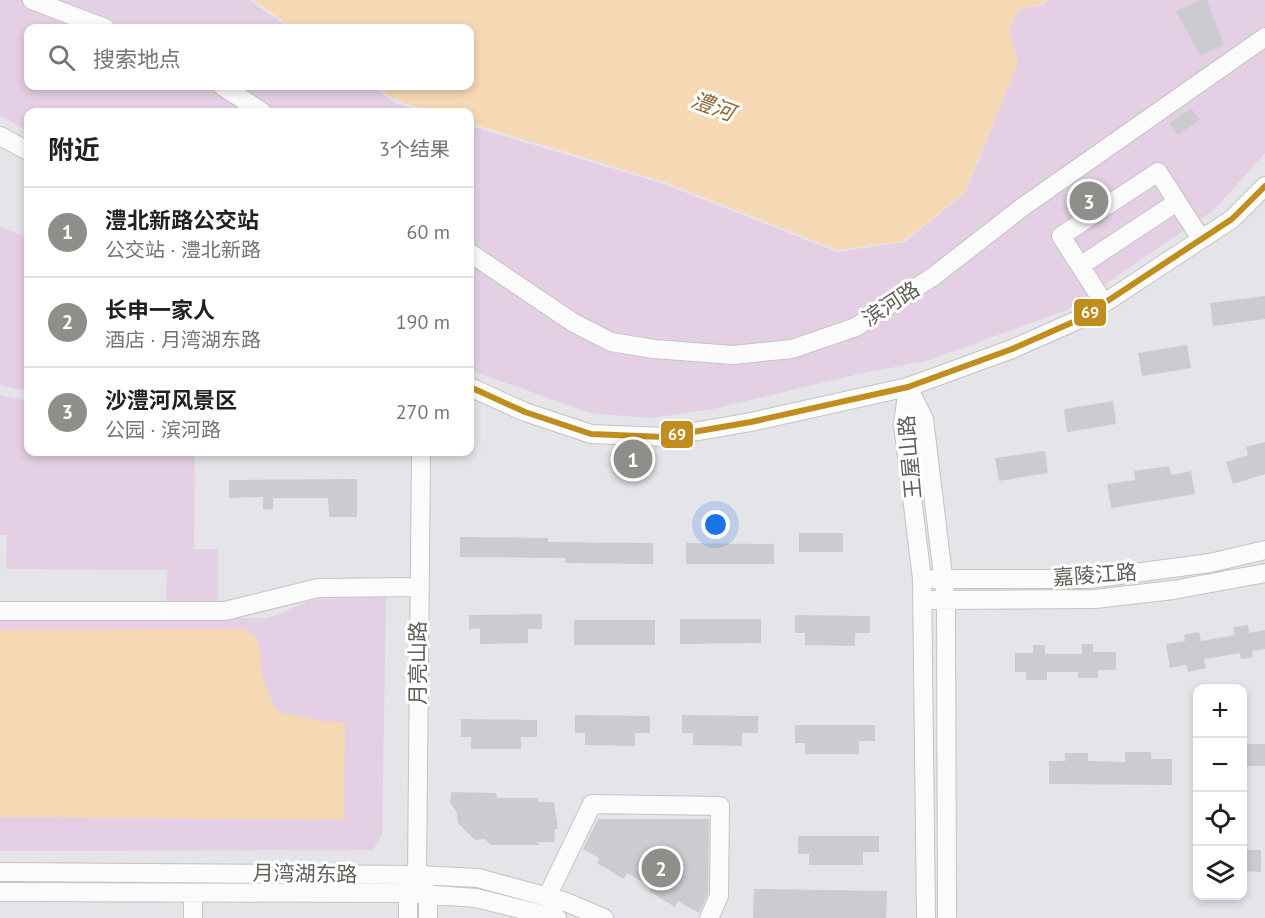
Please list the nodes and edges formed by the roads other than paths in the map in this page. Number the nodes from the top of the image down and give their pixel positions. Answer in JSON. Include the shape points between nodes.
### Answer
{"nodes":[{"id":1,"x":32,"y":0,"type":"edge"},
{"id":2,"x":95,"y":24,"type":"edge"},
{"id":3,"x":1265,"y":37,"type":"edge"},
{"id":4,"x":228,"y":90,"type":"edge"},
{"id":5,"x":256,"y":108,"type":"edge"},
{"id":6,"x":0,"y":135,"type":"edge"},
{"id":7,"x":24,"y":149,"type":"edge"},
{"id":8,"x":1265,"y":186,"type":"edge"},
{"id":9,"x":1178,"y":202,"type":"junction"},
{"id":10,"x":1202,"y":239,"type":"junction"},
{"id":11,"x":474,"y":256,"type":"edge"},
{"id":12,"x":1080,"y":266,"type":"junction"},
{"id":13,"x":1104,"y":303,"type":"junction"},
{"id":14,"x":908,"y":387,"type":"junction"},
{"id":15,"x":474,"y":389,"type":"edge"},
{"id":16,"x":421,"y":456,"type":"edge"},
{"id":17,"x":1265,"y":550,"type":"edge"},
{"id":18,"x":1265,"y":573,"type":"edge"},
{"id":19,"x":922,"y":579,"type":"junction"},
{"id":20,"x":943,"y":579,"type":"junction"},
{"id":21,"x":418,"y":587,"type":"junction"},
{"id":22,"x":922,"y":600,"type":"junction"},
{"id":23,"x":946,"y":601,"type":"junction"},
{"id":24,"x":0,"y":611,"type":"edge"},
{"id":25,"x":0,"y":872,"type":"edge"},
{"id":26,"x":417,"y":875,"type":"junction"},
{"id":27,"x":0,"y":892,"type":"edge"},
{"id":28,"x":194,"y":893,"type":"junction"},
{"id":29,"x":408,"y":893,"type":"junction"},
{"id":30,"x":428,"y":895,"type":"junction"},
{"id":31,"x":547,"y":897,"type":"junction"},
{"id":32,"x":194,"y":918,"type":"edge"},
{"id":33,"x":408,"y":918,"type":"edge"},
{"id":34,"x":428,"y":918,"type":"edge"},
{"id":35,"x":557,"y":918,"type":"edge"},
{"id":36,"x":604,"y":918,"type":"edge"},
{"id":37,"x":709,"y":918,"type":"edge"},
{"id":38,"x":926,"y":918,"type":"edge"},
{"id":39,"x":947,"y":918,"type":"edge"}],
"edges":[{"from":1,"to":2,"type":"street"},
{"from":3,"to":11,"type":"street","name":"滨河路","via":[[1024,206],[934,276],[856,327],[792,349],[733,355],[611,342],[574,323]]},
{"from":4,"to":5,"type":"street"},
{"from":6,"to":7,"type":"street"},
{"from":8,"to":10,"type":"street","via":[[1232,219]]},
{"from":9,"to":10,"type":"street"},
{"from":9,"to":12,"type":"street"},
{"from":9,"to":12,"type":"street","via":[[1158,172],[1060,236]]},
{"from":10,"to":13,"type":"street"},
{"from":12,"to":13,"type":"street"},
{"from":13,"to":14,"type":"street","via":[[1080,320]]},
{"from":14,"to":15,"type":"street","via":[[664,437],[591,434],[525,412]]},
{"from":14,"to":19,"type":"street","name":"王屋山路","via":[[903,424]]},
{"from":14,"to":20,"type":"street","name":"王屋山路","via":[[924,420]]},
{"from":16,"to":21,"type":"street","name":"月亮山路"},
{"from":17,"to":20,"type":"street","name":"嘉陵江路","via":[[1210,563],[1089,579]]},
{"from":18,"to":23,"type":"street","name":"嘉陵江路","via":[[1095,599]]},
{"from":19,"to":20,"type":"street","name":"嘉陵江路"},
{"from":19,"to":22,"type":"street","name":"王屋山路"},
{"from":20,"to":23,"type":"street","name":"王屋山路"},
{"from":21,"to":24,"type":"street","via":[[318,588],[225,611]]},
{"from":21,"to":26,"type":"street","name":"月亮山路"},
{"from":22,"to":23,"type":"street","name":"嘉陵江路"},
{"from":22,"to":38,"type":"street","name":"王屋山路"},
{"from":23,"to":39,"type":"street","name":"王屋山路"},
{"from":25,"to":26,"type":"street","name":"月湾湖东路"},
{"from":26,"to":29,"type":"street","name":"月亮山路"},
{"from":26,"to":30,"type":"street","name":"月亮山路"},
{"from":26,"to":31,"type":"street","name":"月湾湖东路","via":[[478,878]]},
{"from":27,"to":28,"type":"street","name":"月湾湖东路"},
{"from":28,"to":29,"type":"street","name":"月湾湖东路"},
{"from":28,"to":32,"type":"street"},
{"from":29,"to":30,"type":"street","name":"月湾湖东路"},
{"from":29,"to":33,"type":"street","name":"月亮山路"},
{"from":30,"to":34,"type":"street","name":"月亮山路"},
{"from":30,"to":35,"type":"street","name":"月湾湖东路","via":[[476,898]]},
{"from":31,"to":36,"type":"street","name":"月湾湖东路"},
{"from":31,"to":37,"type":"street","via":[[592,804],[720,806],[719,896]]}]}
